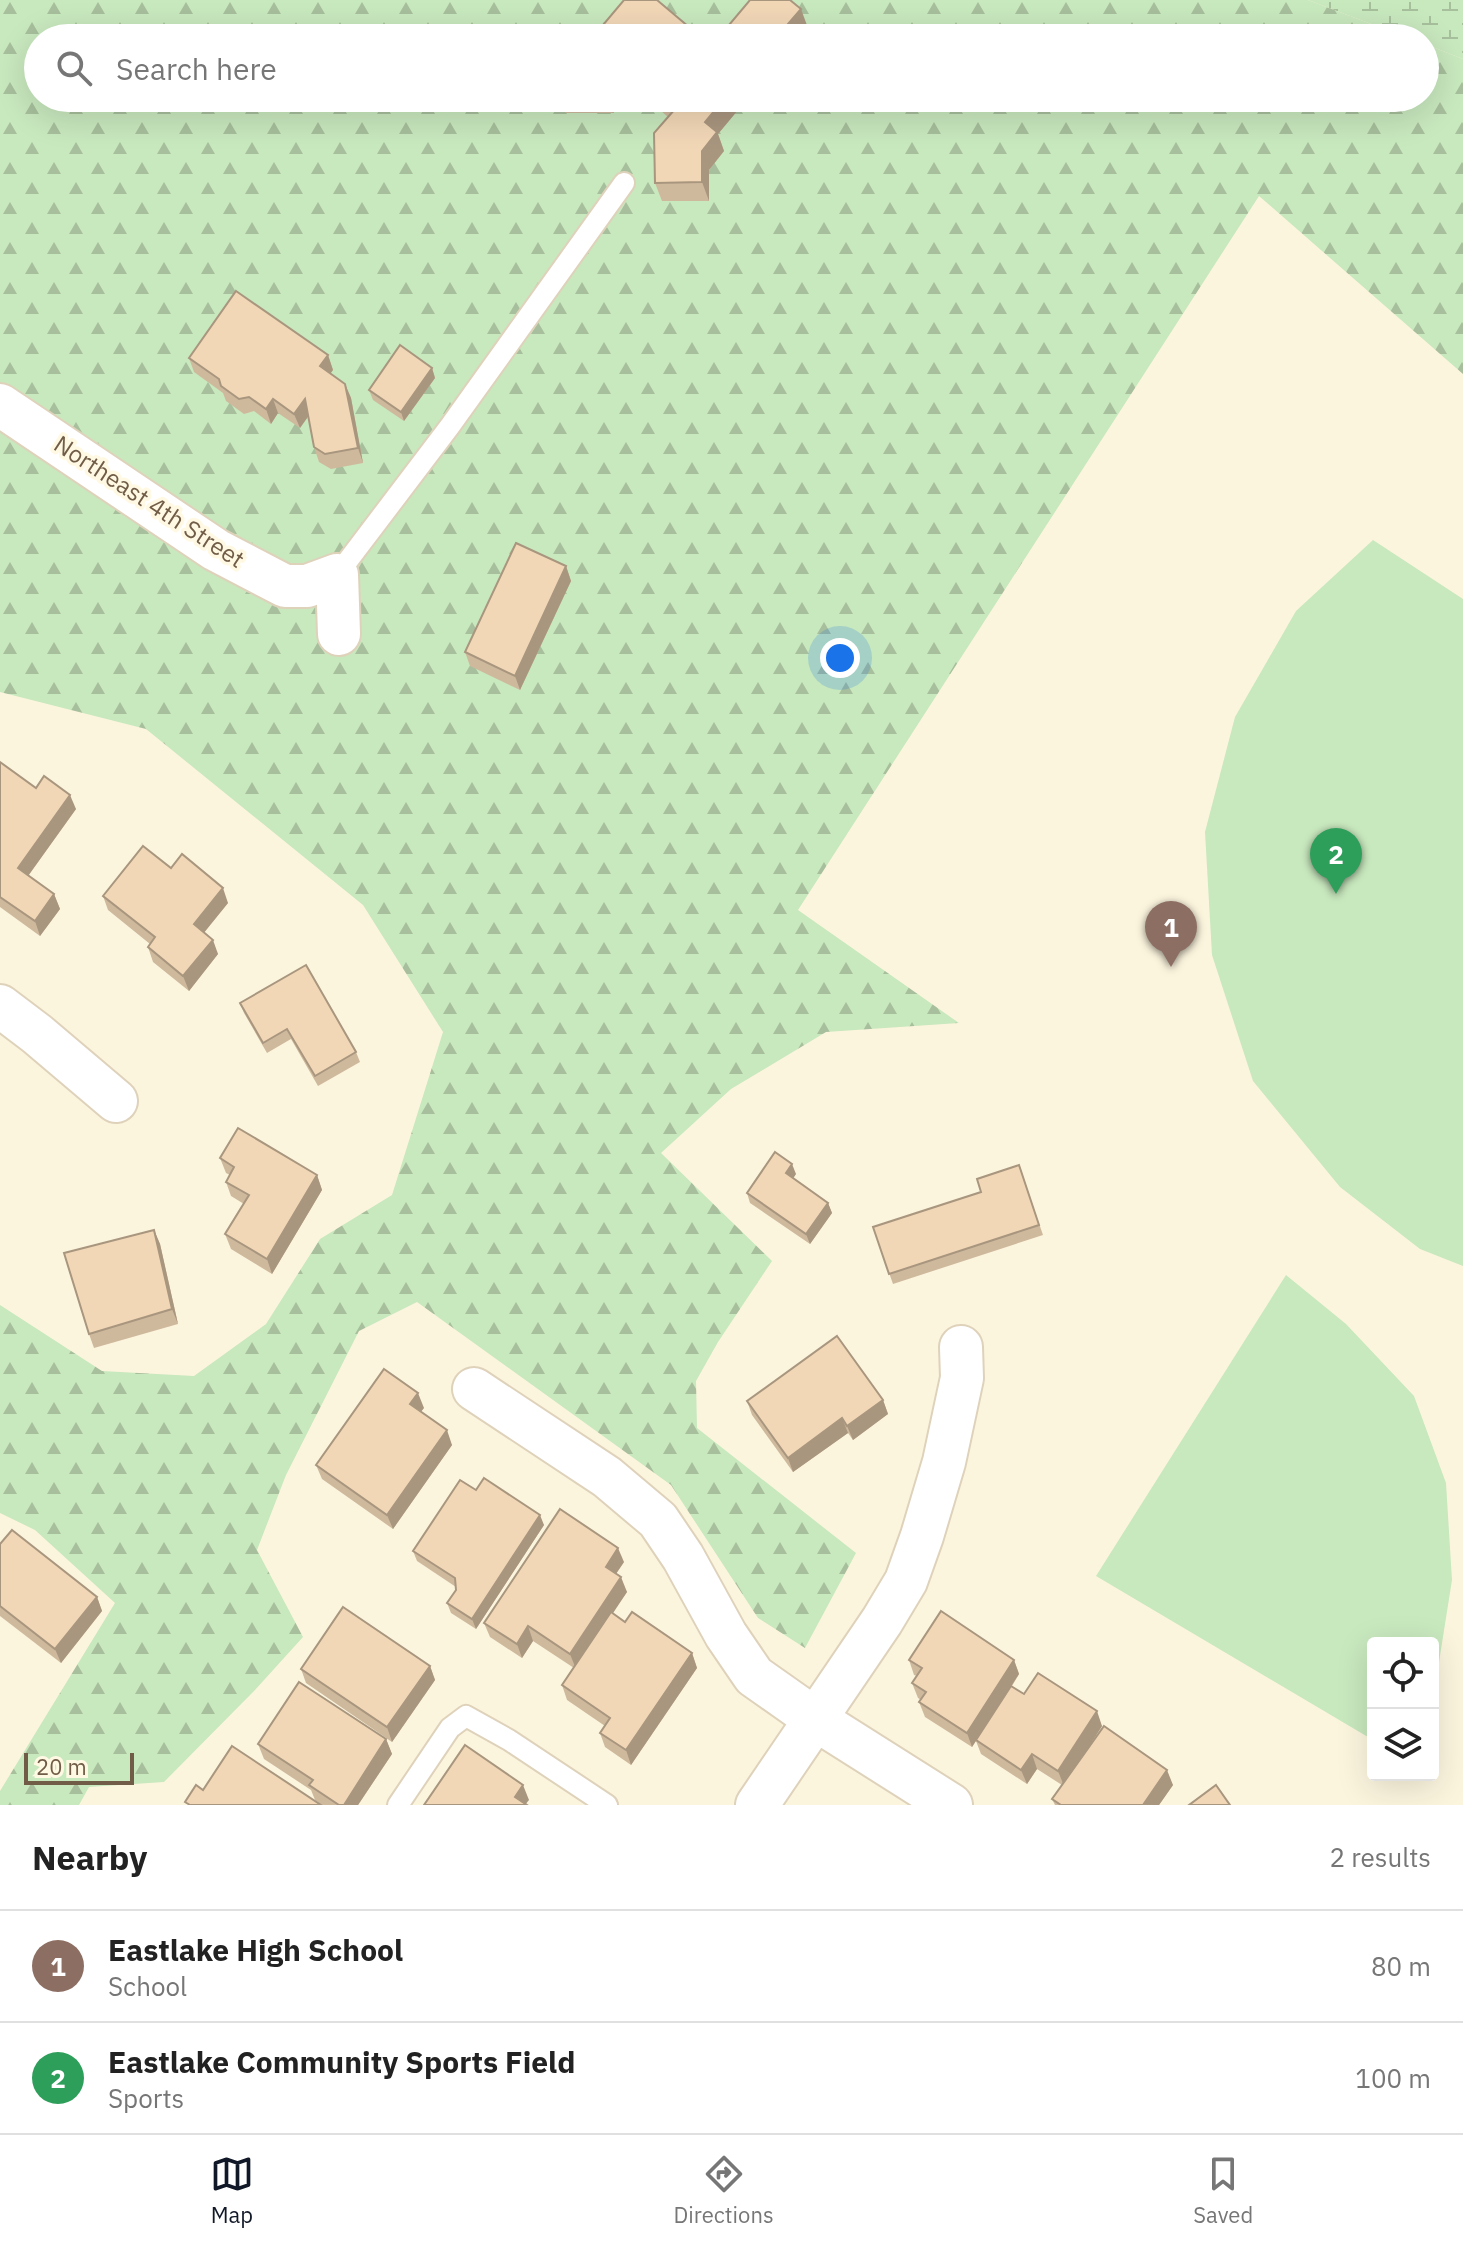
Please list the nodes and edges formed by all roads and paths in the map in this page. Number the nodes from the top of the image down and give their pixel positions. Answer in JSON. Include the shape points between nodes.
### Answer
{"nodes":[{"id":1,"x":624,"y":183,"type":"dead end"},
{"id":2,"x":0,"y":405,"type":"edge"},
{"id":3,"x":337,"y":575,"type":"junction"},
{"id":4,"x":339,"y":634,"type":"dead end"},
{"id":5,"x":0,"y":1006,"type":"edge"},
{"id":6,"x":116,"y":1101,"type":"dead end"},
{"id":7,"x":961,"y":1347,"type":"dead end"},
{"id":8,"x":474,"y":1389,"type":"dead end"},
{"id":9,"x":815,"y":1719,"type":"junction"},
{"id":10,"x":398,"y":1805,"type":"edge"},
{"id":11,"x":607,"y":1805,"type":"edge"},
{"id":12,"x":757,"y":1805,"type":"edge"},
{"id":13,"x":951,"y":1805,"type":"edge"}],
"edges":[{"from":1,"to":3,"type":"lane"},
{"from":2,"to":3,"type":"street","name":"Northeast 4th Street","via":[[216,550],[285,586],[307,586]]},
{"from":3,"to":4,"type":"street"},
{"from":5,"to":6,"type":"street"},
{"from":7,"to":9,"type":"street","via":[[962,1378],[944,1462],[906,1581]]},
{"from":8,"to":9,"type":"street","via":[[607,1477],[658,1520],[754,1676]]},
{"from":9,"to":12,"type":"street"},
{"from":9,"to":13,"type":"street"},
{"from":10,"to":11,"type":"lane","via":[[450,1728],[466,1716]]}]}
